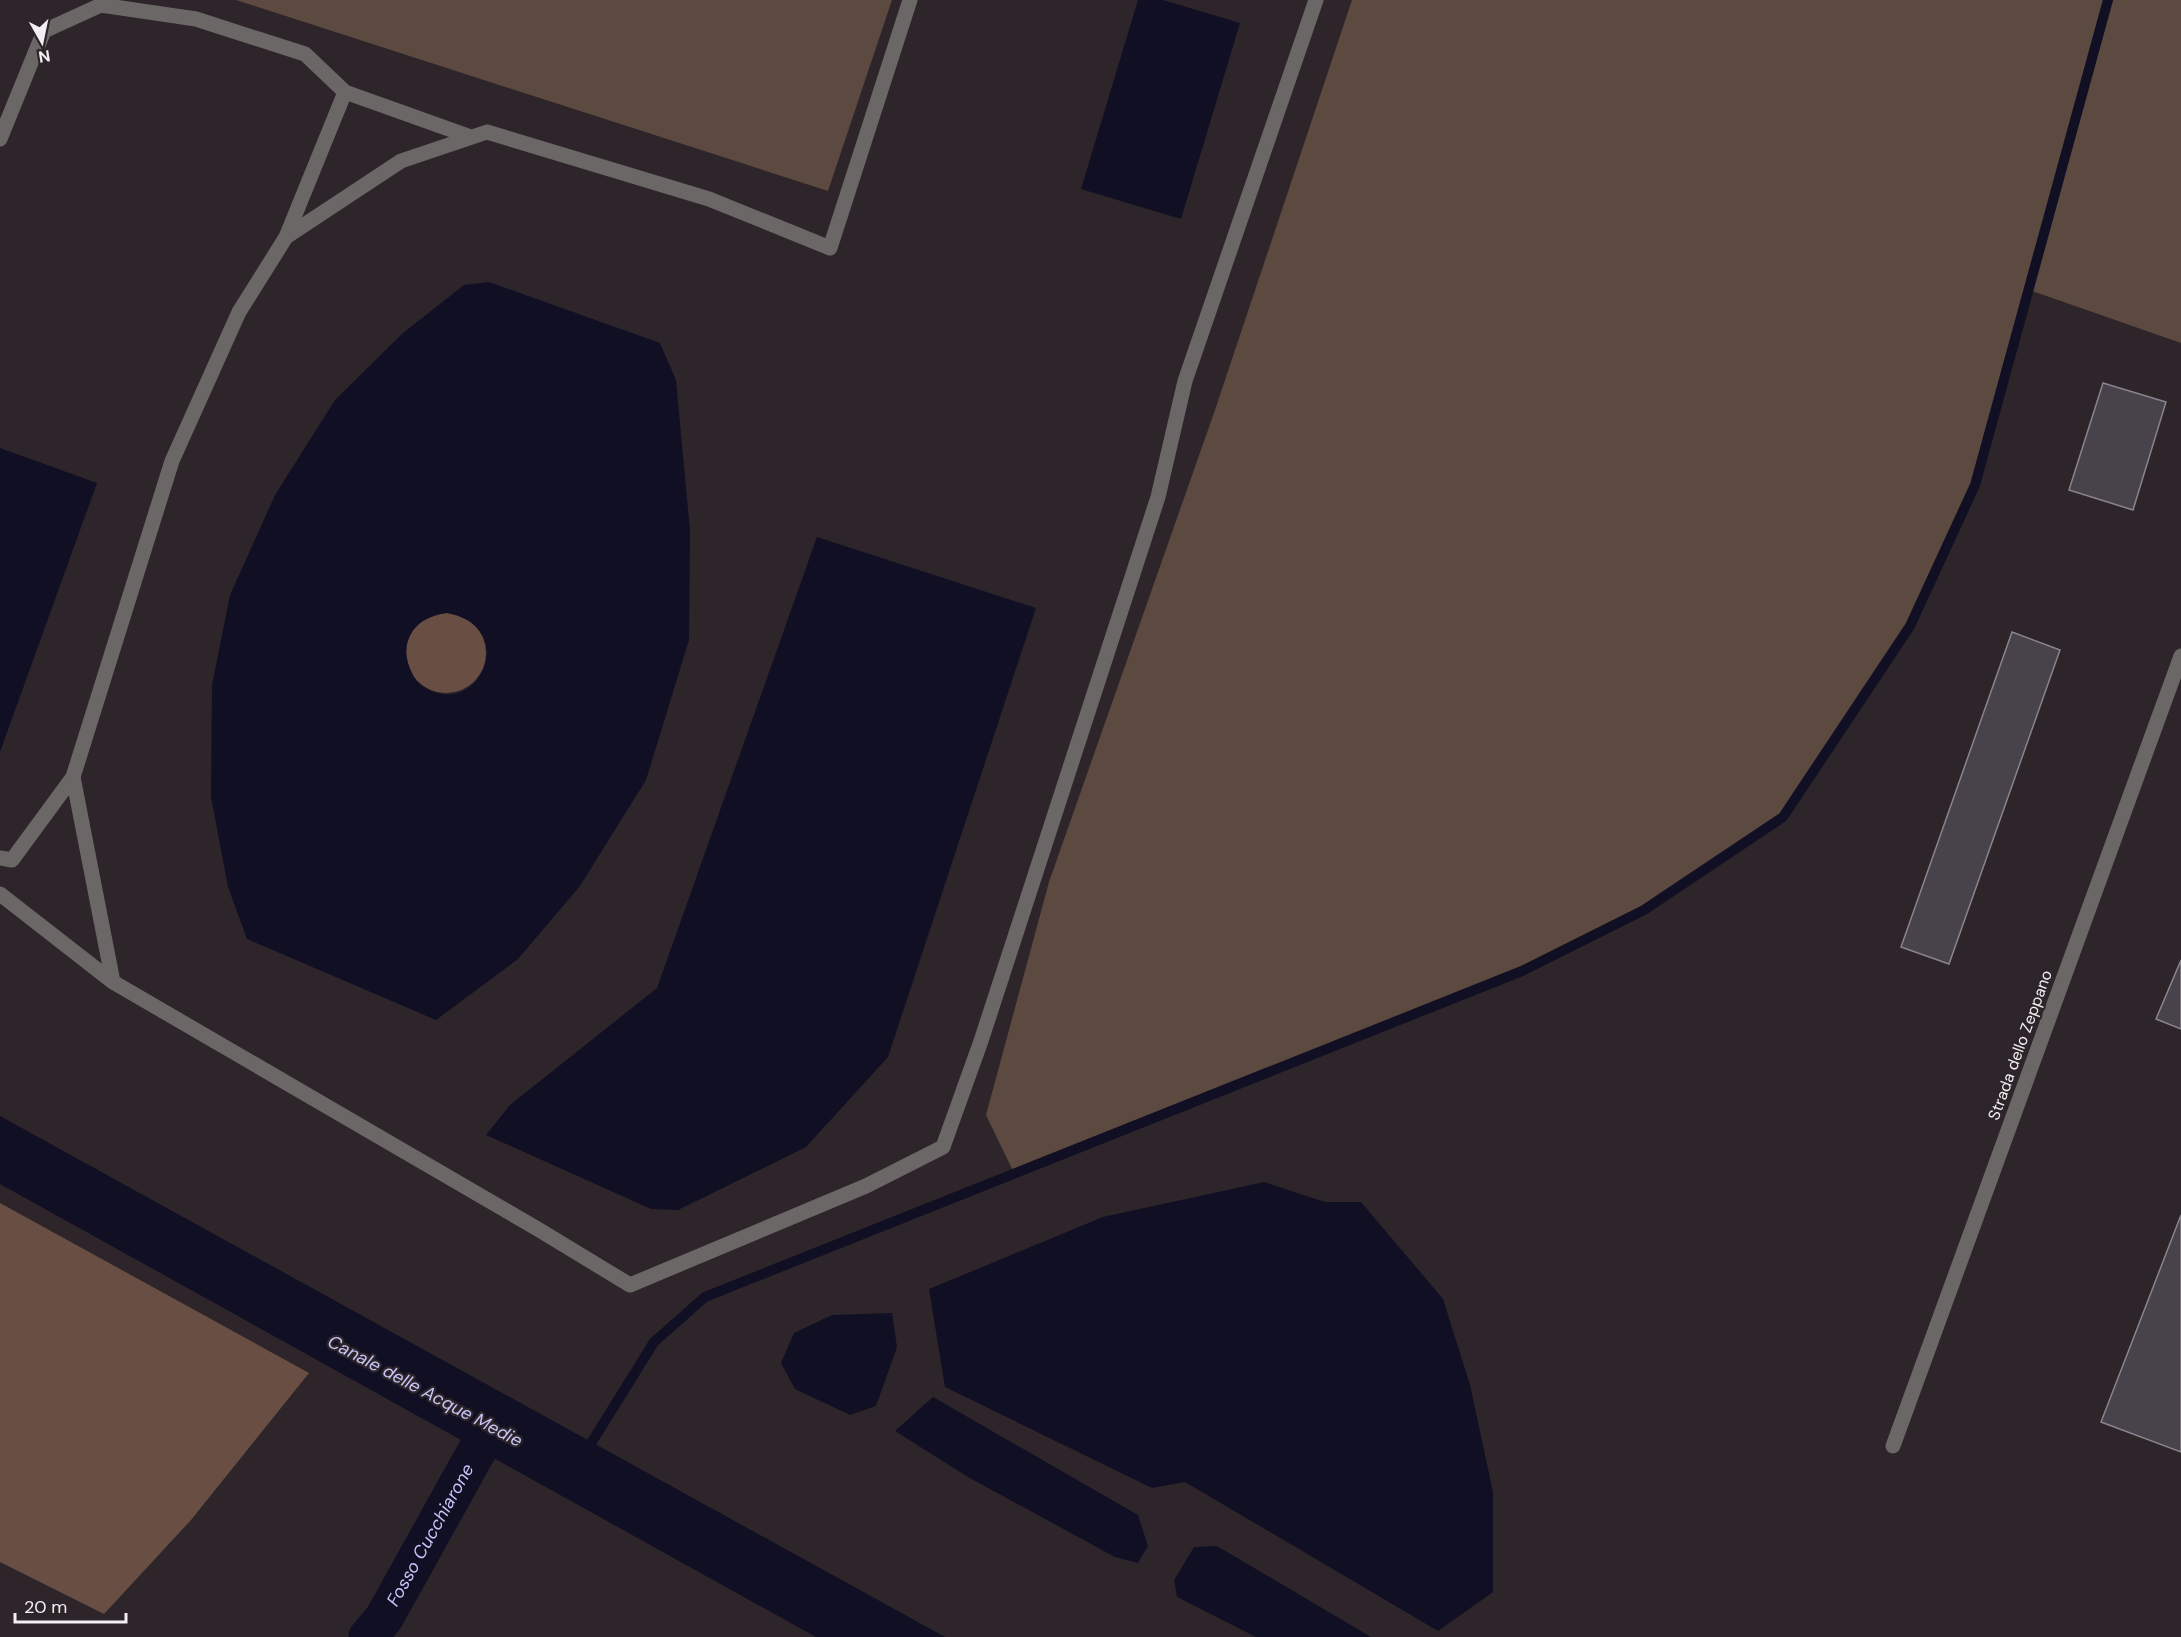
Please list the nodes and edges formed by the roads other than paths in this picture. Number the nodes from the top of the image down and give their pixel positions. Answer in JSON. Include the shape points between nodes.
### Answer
{"nodes":[{"id":1,"x":910,"y":0,"type":"edge"},
{"id":2,"x":1316,"y":0,"type":"edge"},
{"id":3,"x":345,"y":92,"type":"junction"},
{"id":4,"x":471,"y":137,"type":"junction"},
{"id":5,"x":0,"y":140,"type":"edge"},
{"id":6,"x":286,"y":237,"type":"junction"},
{"id":7,"x":2181,"y":656,"type":"edge"},
{"id":8,"x":73,"y":777,"type":"junction"},
{"id":9,"x":0,"y":858,"type":"edge"},
{"id":10,"x":0,"y":894,"type":"edge"},
{"id":11,"x":113,"y":982,"type":"junction"},
{"id":12,"x":1893,"y":1446,"type":"dead end"}],
"edges":[{"from":1,"to":4,"type":"street","via":[[830,248],[708,198],[488,132]]},
{"from":2,"to":11,"type":"street","via":[[1185,381],[1158,496],[944,1147],[866,1185],[630,1285]]},
{"from":3,"to":4,"type":"street"},
{"from":3,"to":5,"type":"street","via":[[305,54],[196,19],[101,5],[44,31]]},
{"from":3,"to":6,"type":"street"},
{"from":4,"to":6,"type":"street","via":[[401,161]]},
{"from":6,"to":8,"type":"street","via":[[239,312],[172,461]]},
{"from":7,"to":12,"type":"street","name":"Strada dello Zeppano"},
{"from":8,"to":9,"type":"street","via":[[12,860]]},
{"from":8,"to":11,"type":"street"},
{"from":10,"to":11,"type":"street"}]}
